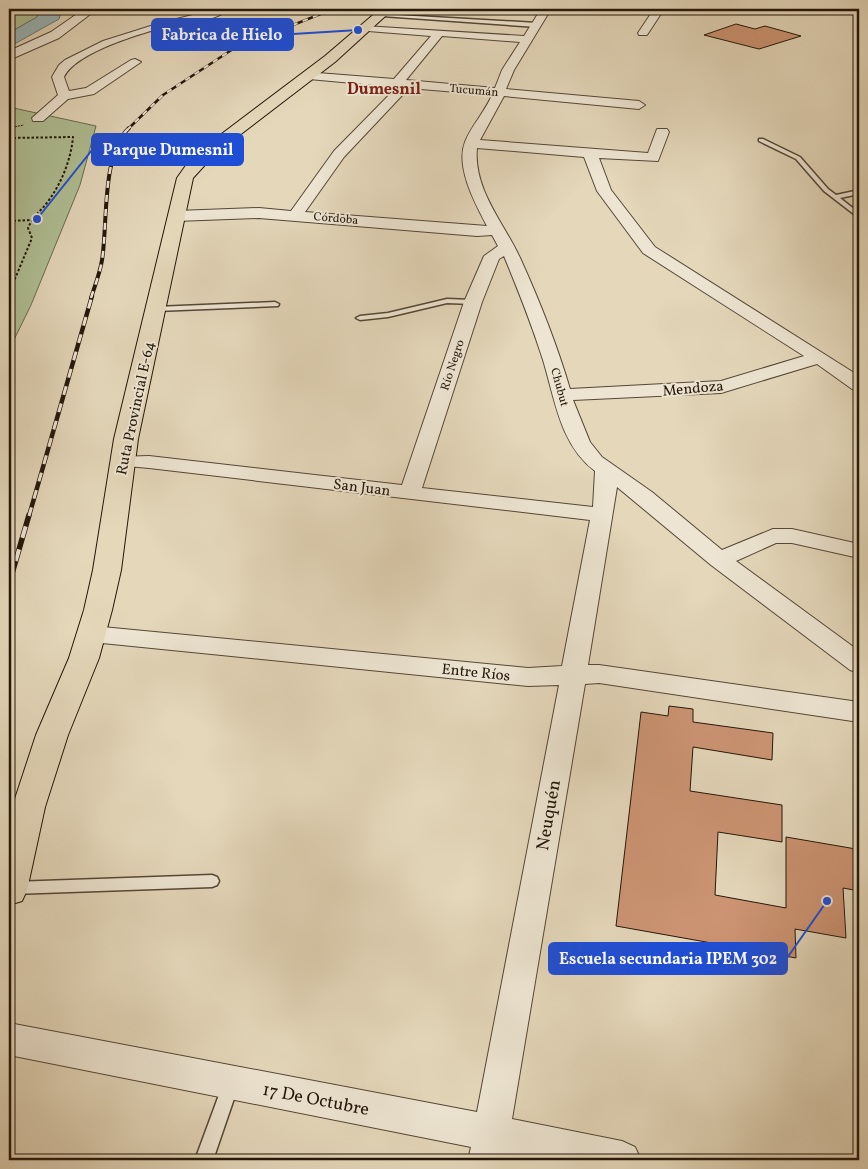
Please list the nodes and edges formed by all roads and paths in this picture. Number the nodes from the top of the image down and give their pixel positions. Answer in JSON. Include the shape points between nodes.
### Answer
{"nodes":[{"id":1,"x":91,"y":9,"type":"edge"},
{"id":2,"x":205,"y":9,"type":"edge"},
{"id":3,"x":223,"y":9,"type":"edge"},
{"id":4,"x":659,"y":9,"type":"edge"},
{"id":5,"x":385,"y":12,"type":"edge"},
{"id":6,"x":175,"y":22,"type":"junction"},
{"id":7,"x":536,"y":24,"type":"edge"},
{"id":8,"x":368,"y":28,"type":"junction"},
{"id":9,"x":439,"y":33,"type":"junction"},
{"id":10,"x":642,"y":33,"type":"dead end"},
{"id":11,"x":9,"y":56,"type":"edge"},
{"id":12,"x":135,"y":62,"type":"dead end"},
{"id":13,"x":309,"y":75,"type":"junction"},
{"id":14,"x":401,"y":84,"type":"junction"},
{"id":15,"x":499,"y":92,"type":"junction"},
{"id":16,"x":64,"y":96,"type":"junction"},
{"id":17,"x":639,"y":105,"type":"dead end"},
{"id":18,"x":38,"y":118,"type":"dead end"},
{"id":19,"x":662,"y":132,"type":"dead end"},
{"id":20,"x":9,"y":138,"type":"edge"},
{"id":21,"x":761,"y":140,"type":"dead end"},
{"id":22,"x":471,"y":143,"type":"junction"},
{"id":23,"x":590,"y":152,"type":"junction"},
{"id":24,"x":859,"y":192,"type":"edge"},
{"id":25,"x":834,"y":197,"type":"junction"},
{"id":26,"x":296,"y":214,"type":"junction"},
{"id":27,"x":176,"y":216,"type":"junction"},
{"id":28,"x":859,"y":216,"type":"edge"},
{"id":29,"x":31,"y":220,"type":"junction"},
{"id":30,"x":9,"y":221,"type":"edge"},
{"id":31,"x":496,"y":230,"type":"junction"},
{"id":32,"x":507,"y":248,"type":"junction"},
{"id":33,"x":9,"y":293,"type":"edge"},
{"id":34,"x":473,"y":302,"type":"junction"},
{"id":35,"x":275,"y":304,"type":"dead end"},
{"id":36,"x":156,"y":309,"type":"junction"},
{"id":37,"x":360,"y":318,"type":"dead end"},
{"id":38,"x":819,"y":357,"type":"junction"},
{"id":39,"x":859,"y":385,"type":"edge"},
{"id":40,"x":562,"y":396,"type":"junction"},
{"id":41,"x":123,"y":461,"type":"junction"},
{"id":42,"x":606,"y":470,"type":"junction"},
{"id":43,"x":410,"y":492,"type":"junction"},
{"id":44,"x":601,"y":515,"type":"junction"},
{"id":45,"x":859,"y":551,"type":"edge"},
{"id":46,"x":719,"y":560,"type":"junction"},
{"id":47,"x":92,"y":634,"type":"junction"},
{"id":48,"x":859,"y":664,"type":"edge"},
{"id":49,"x":574,"y":673,"type":"junction"},
{"id":50,"x":859,"y":712,"type":"edge"},
{"id":51,"x":212,"y":881,"type":"dead end"},
{"id":52,"x":9,"y":889,"type":"edge"},
{"id":53,"x":9,"y":1040,"type":"edge"},
{"id":54,"x":232,"y":1082,"type":"junction"},
{"id":55,"x":489,"y":1146,"type":"edge"},
{"id":56,"x":204,"y":1160,"type":"edge"},
{"id":57,"x":622,"y":1160,"type":"edge"}],
"edges":[{"from":1,"to":11,"type":"street","via":[[55,35]]},
{"from":2,"to":6,"type":"street"},
{"from":3,"to":6,"type":"street"},
{"from":4,"to":10,"type":"street"},
{"from":5,"to":7,"type":"lane"},
{"from":5,"to":8,"type":"main road","name":"Ruta Provincial E-64"},
{"from":6,"to":16,"type":"street","via":[[119,39],[70,62],[58,76]]},
{"from":7,"to":9,"type":"street"},
{"from":7,"to":15,"type":"street","name":"Chubut","via":[[508,70]]},
{"from":8,"to":9,"type":"street"},
{"from":8,"to":13,"type":"main road","name":"Ruta Provincial E-64"},
{"from":9,"to":14,"type":"street"},
{"from":12,"to":16,"type":"street","via":[[90,91]]},
{"from":13,"to":14,"type":"street","name":"Tucumán"},
{"from":13,"to":27,"type":"main road","name":"Ruta Provincial E-64","via":[[194,164],[185,178]]},
{"from":14,"to":15,"type":"street","name":"Tucumán"},
{"from":14,"to":26,"type":"street","via":[[340,154]]},
{"from":15,"to":17,"type":"street","name":"Tucumán"},
{"from":15,"to":22,"type":"street","name":"Chubut"},
{"from":16,"to":18,"type":"street"},
{"from":19,"to":23,"type":"street","via":[[653,158]]},
{"from":20,"to":29,"type":"path","via":[[73,137],[73,149],[54,191]]},
{"from":21,"to":25,"type":"lane","via":[[798,158]]},
{"from":22,"to":23,"type":"street"},
{"from":22,"to":31,"type":"street","name":"Chubut","via":[[469,153],[473,178],[479,198]]},
{"from":23,"to":38,"type":"street","via":[[604,191],[650,250]]},
{"from":24,"to":25,"type":"lane"},
{"from":25,"to":28,"type":"lane"},
{"from":26,"to":27,"type":"street","name":"Córdoba","via":[[244,212]]},
{"from":26,"to":31,"type":"street","name":"Córdoba","via":[[477,231]]},
{"from":27,"to":36,"type":"main road","name":"Ruta Provincial E-64"},
{"from":29,"to":30,"type":"path"},
{"from":29,"to":33,"type":"path","via":[[28,228],[32,238]]},
{"from":31,"to":32,"type":"street","name":"Chubut"},
{"from":32,"to":34,"type":"street","name":"Río Negro","via":[[492,256]]},
{"from":32,"to":40,"type":"street","name":"Chubut","via":[[548,348]]},
{"from":34,"to":37,"type":"lane","via":[[447,301]]},
{"from":34,"to":43,"type":"street","name":"Río Negro"},
{"from":35,"to":36,"type":"lane"},
{"from":36,"to":41,"type":"main road","name":"Ruta Provincial E-64"},
{"from":38,"to":39,"type":"street"},
{"from":38,"to":40,"type":"street","name":"Mendoza","via":[[721,387]]},
{"from":40,"to":42,"type":"street","name":"Chubut","via":[[581,444]]},
{"from":41,"to":43,"type":"street","name":"San Juan"},
{"from":41,"to":47,"type":"main road","name":"Ruta Provincial E-64","via":[[107,570]]},
{"from":42,"to":44,"type":"street","name":"Neuquén","via":[[606,494]]},
{"from":42,"to":46,"type":"street","name":"Chubut","via":[[638,492]]},
{"from":43,"to":44,"type":"street","name":"San Juan"},
{"from":44,"to":49,"type":"street","name":"Neuquén"},
{"from":45,"to":46,"type":"street","via":[[792,536],[772,536]]},
{"from":46,"to":48,"type":"street","name":"Chubut"},
{"from":47,"to":49,"type":"street","name":"Entre Ríos","via":[[528,677]]},
{"from":47,"to":52,"type":"main road","name":"Ruta Provincial E-64","via":[[28,807]]},
{"from":49,"to":50,"type":"street","name":"Entre Ríos","via":[[630,678]]},
{"from":49,"to":55,"type":"street","name":"Neuquén"},
{"from":51,"to":52,"type":"lane"},
{"from":53,"to":54,"type":"street","name":"17 De Octubre"},
{"from":54,"to":55,"type":"street","name":"17 De Octubre"},
{"from":54,"to":56,"type":"lane"},
{"from":55,"to":57,"type":"street","name":"17 De Octubre"}]}
